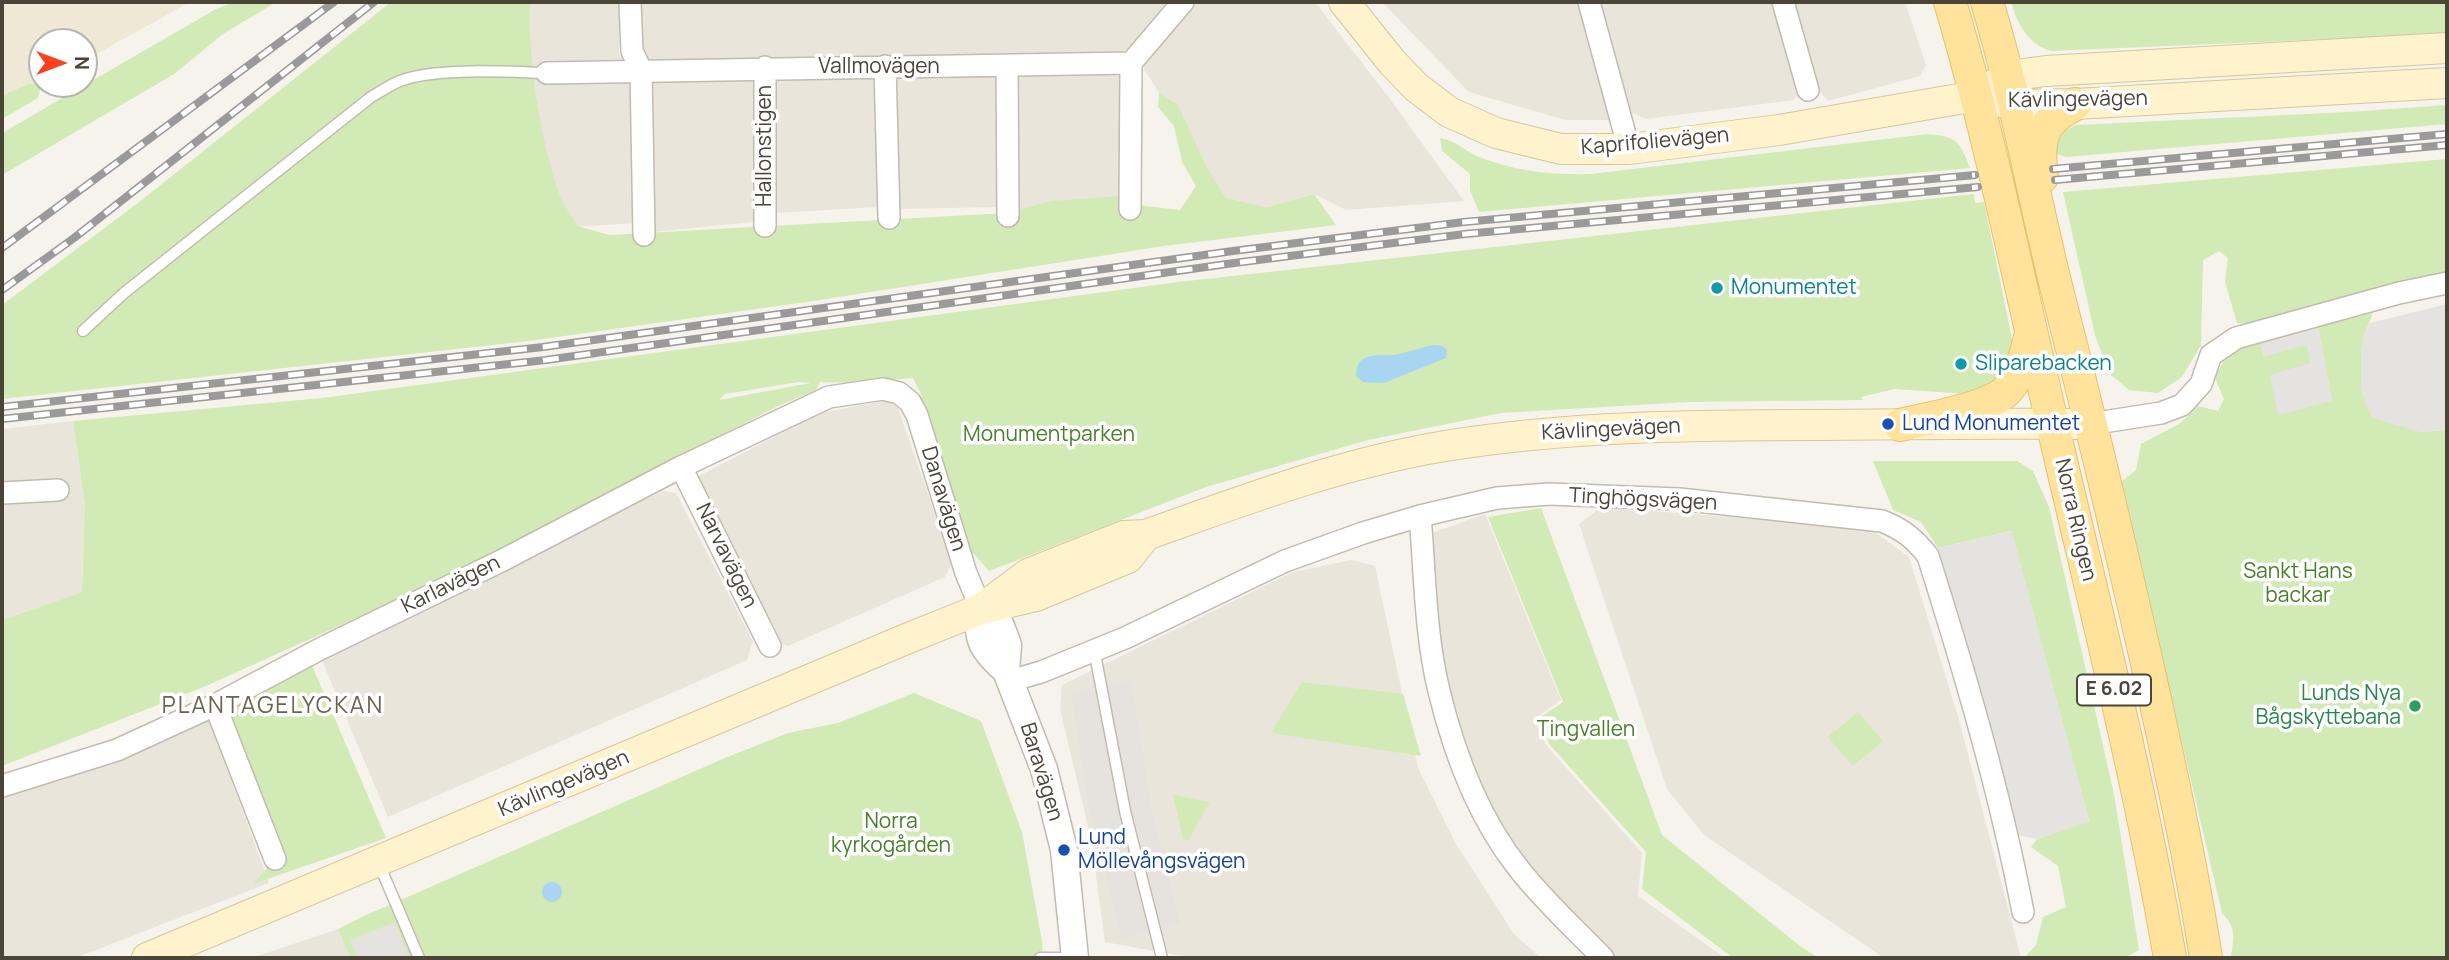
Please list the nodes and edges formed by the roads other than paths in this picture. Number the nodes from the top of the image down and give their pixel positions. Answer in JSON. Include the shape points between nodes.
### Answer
{"nodes":[{"id":1,"x":630,"y":2,"type":"edge"},
{"id":2,"x":1183,"y":2,"type":"edge"},
{"id":3,"x":1344,"y":2,"type":"edge"},
{"id":4,"x":1589,"y":2,"type":"edge"},
{"id":5,"x":1783,"y":2,"type":"edge"},
{"id":6,"x":1950,"y":2,"type":"edge"},
{"id":7,"x":1987,"y":2,"type":"edge"},
{"id":8,"x":2447,"y":48,"type":"edge"},
{"id":9,"x":1130,"y":63,"type":"junction"},
{"id":10,"x":886,"y":66,"type":"junction"},
{"id":11,"x":1007,"y":66,"type":"junction"},
{"id":12,"x":765,"y":67,"type":"junction"},
{"id":13,"x":641,"y":70,"type":"junction"},
{"id":14,"x":547,"y":73,"type":"joint"},
{"id":15,"x":2447,"y":83,"type":"edge"},
{"id":16,"x":1808,"y":90,"type":"dead end"},
{"id":17,"x":2011,"y":91,"type":"junction"},
{"id":18,"x":1976,"y":96,"type":"junction"},
{"id":19,"x":2075,"y":104,"type":"junction"},
{"id":20,"x":1629,"y":149,"type":"junction"},
{"id":21,"x":1130,"y":209,"type":"dead end"},
{"id":22,"x":1008,"y":216,"type":"dead end"},
{"id":23,"x":889,"y":218,"type":"dead end"},
{"id":24,"x":765,"y":226,"type":"dead end"},
{"id":25,"x":644,"y":234,"type":"dead end"},
{"id":26,"x":2048,"y":255,"type":"junction"},
{"id":27,"x":2447,"y":283,"type":"edge"},
{"id":28,"x":83,"y":331,"type":"dead end"},
{"id":29,"x":2032,"y":332,"type":"junction"},
{"id":30,"x":899,"y":393,"type":"joint"},
{"id":31,"x":2052,"y":424,"type":"junction"},
{"id":32,"x":2090,"y":424,"type":"junction"},
{"id":33,"x":1900,"y":425,"type":"junction"},
{"id":34,"x":681,"y":467,"type":"junction"},
{"id":35,"x":58,"y":490,"type":"dead end"},
{"id":36,"x":2,"y":494,"type":"edge"},
{"id":37,"x":1420,"y":516,"type":"junction"},
{"id":38,"x":981,"y":609,"type":"junction"},
{"id":39,"x":770,"y":646,"type":"dead end"},
{"id":40,"x":1094,"y":649,"type":"junction"},
{"id":41,"x":1008,"y":676,"type":"junction"},
{"id":42,"x":215,"y":705,"type":"junction"},
{"id":43,"x":2,"y":786,"type":"edge"},
{"id":44,"x":275,"y":859,"type":"dead end"},
{"id":45,"x":378,"y":861,"type":"junction"},
{"id":46,"x":2023,"y":912,"type":"dead end"},
{"id":47,"x":146,"y":958,"type":"edge"},
{"id":48,"x":419,"y":958,"type":"edge"},
{"id":49,"x":1040,"y":958,"type":"edge"},
{"id":50,"x":1065,"y":958,"type":"edge"},
{"id":51,"x":1075,"y":958,"type":"edge"},
{"id":52,"x":1162,"y":958,"type":"edge"},
{"id":53,"x":1603,"y":958,"type":"edge"},
{"id":54,"x":2170,"y":958,"type":"edge"},
{"id":55,"x":2206,"y":958,"type":"edge"}],
"edges":[{"from":1,"to":13,"type":"street","via":[[632,51]]},
{"from":2,"to":9,"type":"street"},
{"from":3,"to":20,"type":"main road","name":"Kaprifolievägen","via":[[1416,87],[1450,112],[1496,133],[1561,149]]},
{"from":4,"to":20,"type":"street"},
{"from":5,"to":16,"type":"street"},
{"from":6,"to":18,"type":"main road","name":"Norra Ringen","number":"E 6.02"},
{"from":7,"to":17,"type":"main road","name":"Norra Ringen","number":"E 6.02"},
{"from":8,"to":17,"type":"main road","name":"Kävlingevägen","via":[[2046,71]]},
{"from":9,"to":11,"type":"street","name":"Vallmovägen"},
{"from":9,"to":21,"type":"street"},
{"from":10,"to":11,"type":"street","name":"Vallmovägen"},
{"from":10,"to":12,"type":"street","name":"Vallmovägen"},
{"from":10,"to":23,"type":"street"},
{"from":11,"to":22,"type":"street"},
{"from":12,"to":13,"type":"street","name":"Vallmovägen"},
{"from":12,"to":24,"type":"street","name":"Hallonstigen"},
{"from":13,"to":14,"type":"street","name":"Vallmovägen"},
{"from":13,"to":25,"type":"street"},
{"from":14,"to":28,"type":"lane","via":[[483,72],[401,80],[371,97],[124,293]]},
{"from":15,"to":19,"type":"main road","name":"Kävlingevägen"},
{"from":17,"to":18,"type":"main road","name":"Kävlingevägen"},
{"from":17,"to":19,"type":"main road","name":"Kävlingevägen"},
{"from":17,"to":26,"type":"main road","name":"Norra Ringen","number":"E 6.02"},
{"from":18,"to":20,"type":"main road","name":"Kaprifolievägen","via":[[1779,130]]},
{"from":18,"to":29,"type":"main road","name":"Norra Ringen","number":"E 6.02"},
{"from":19,"to":26,"type":"main road","via":[[2052,119],[2041,143]]},
{"from":26,"to":32,"type":"main road","name":"Norra Ringen","number":"E 6.02"},
{"from":27,"to":32,"type":"street","via":[[2236,338],[2211,355],[2201,384],[2182,405],[2161,413]]},
{"from":29,"to":31,"type":"main road","name":"Norra Ringen","number":"E 6.02"},
{"from":29,"to":33,"type":"main road","via":[[2022,368],[2007,392],[1983,405]]},
{"from":30,"to":34,"type":"street","name":"Karlavägen","via":[[883,389],[829,397]]},
{"from":30,"to":38,"type":"street","name":"Danavägen","via":[[916,415]]},
{"from":31,"to":32,"type":"main road","name":"Kävlingevägen"},
{"from":31,"to":33,"type":"main road","name":"Kävlingevägen"},
{"from":31,"to":54,"type":"main road","name":"Norra Ringen","number":"E 6.02"},
{"from":32,"to":55,"type":"main road","name":"Norra Ringen","number":"E 6.02","via":[[2166,750]]},
{"from":33,"to":38,"type":"main road","name":"Kävlingevägen","via":[[1681,426],[1444,446],[1292,484],[1146,535],[1128,558],[1036,596]]},
{"from":34,"to":39,"type":"street","name":"Narvavägen"},
{"from":34,"to":42,"type":"street","name":"Karlavägen"},
{"from":35,"to":36,"type":"street"},
{"from":37,"to":40,"type":"street","name":"Tinghögsvägen","via":[[1285,561]]},
{"from":37,"to":46,"type":"street","name":"Tinghögsvägen","via":[[1497,498],[1549,495],[1679,499],[1882,521],[1901,528],[1928,556],[1942,598],[2005,828]]},
{"from":37,"to":53,"type":"street","via":[[1438,689],[1455,745],[1480,805],[1507,852]]},
{"from":38,"to":41,"type":"street","name":"Baravägen","via":[[977,626],[988,655]]},
{"from":38,"to":45,"type":"main road","name":"Kävlingevägen"},
{"from":40,"to":41,"type":"street","name":"Tinghögsvägen","via":[[1041,672]]},
{"from":40,"to":52,"type":"lane","via":[[1125,811]]},
{"from":41,"to":51,"type":"street","name":"Baravägen","via":[[1044,769],[1064,850]]},
{"from":42,"to":43,"type":"street","name":"Karlavägen","via":[[117,750]]},
{"from":42,"to":44,"type":"street"},
{"from":45,"to":47,"type":"main road","name":"Kävlingevägen"},
{"from":45,"to":48,"type":"lane"},
{"from":49,"to":50,"type":"lane"}]}
